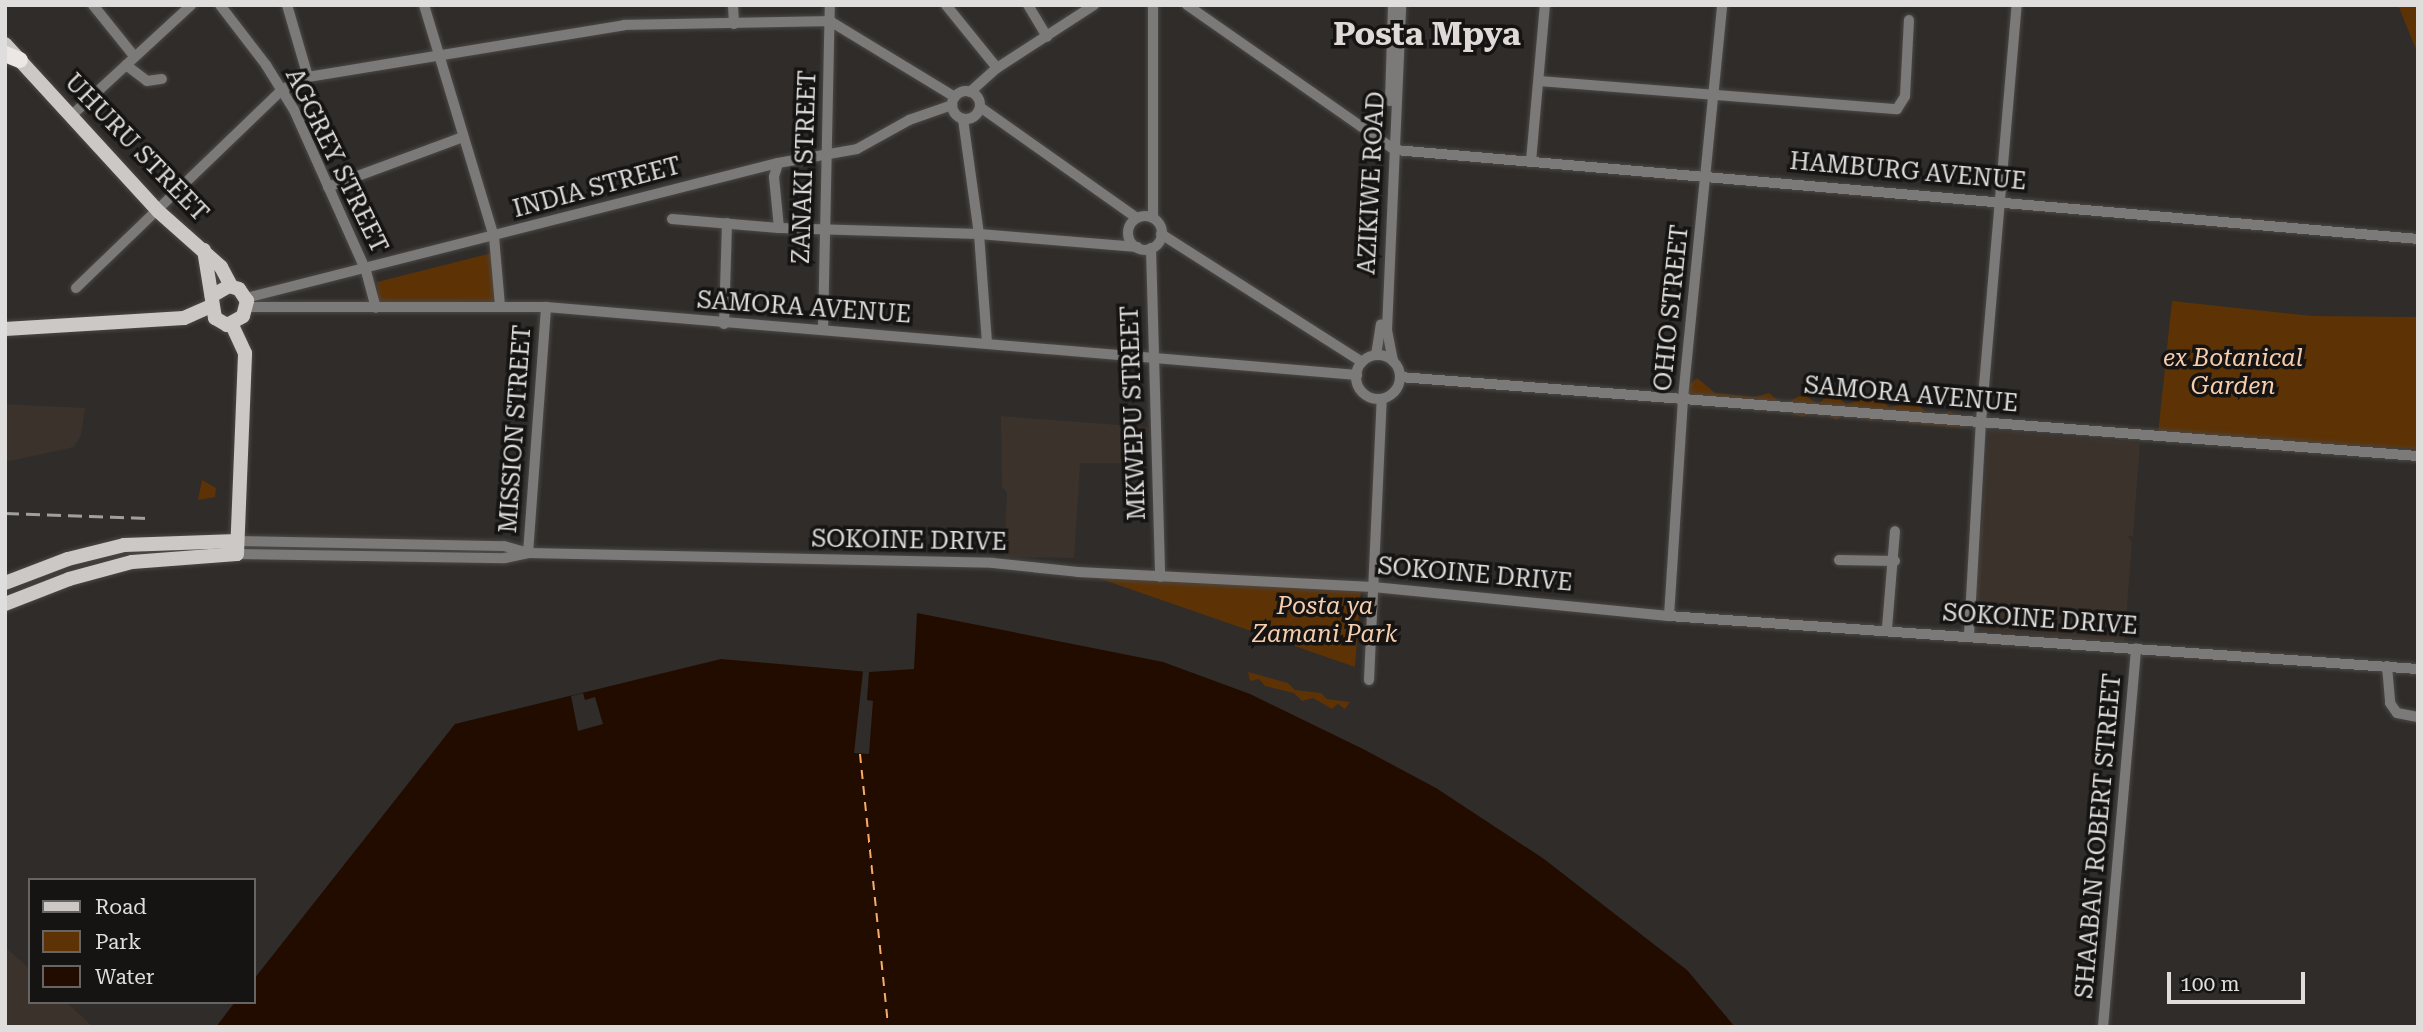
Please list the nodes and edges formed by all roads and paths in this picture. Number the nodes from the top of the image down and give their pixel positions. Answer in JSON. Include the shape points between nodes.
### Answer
{"nodes":[{"id":1,"x":93,"y":5,"type":"edge"},
{"id":2,"x":191,"y":5,"type":"edge"},
{"id":3,"x":220,"y":5,"type":"edge"},
{"id":4,"x":287,"y":5,"type":"edge"},
{"id":5,"x":424,"y":5,"type":"edge"},
{"id":6,"x":733,"y":5,"type":"edge"},
{"id":7,"x":830,"y":5,"type":"edge"},
{"id":8,"x":946,"y":5,"type":"edge"},
{"id":9,"x":1027,"y":5,"type":"edge"},
{"id":10,"x":1094,"y":5,"type":"edge"},
{"id":11,"x":1155,"y":5,"type":"edge"},
{"id":12,"x":1166,"y":5,"type":"edge"},
{"id":13,"x":1186,"y":5,"type":"edge"},
{"id":14,"x":1393,"y":5,"type":"edge"},
{"id":15,"x":1401,"y":5,"type":"edge"},
{"id":16,"x":1545,"y":5,"type":"edge"},
{"id":17,"x":1722,"y":5,"type":"edge"},
{"id":18,"x":2017,"y":5,"type":"edge"},
{"id":19,"x":1909,"y":20,"type":"dead end"},
{"id":20,"x":830,"y":21,"type":"junction"},
{"id":21,"x":734,"y":24,"type":"junction"},
{"id":22,"x":1047,"y":37,"type":"junction"},
{"id":23,"x":5,"y":44,"type":"edge"},
{"id":24,"x":439,"y":54,"type":"junction"},
{"id":25,"x":13,"y":57,"type":"edge"},
{"id":26,"x":130,"y":60,"type":"junction"},
{"id":27,"x":997,"y":68,"type":"junction"},
{"id":28,"x":308,"y":77,"type":"junction"},
{"id":29,"x":162,"y":79,"type":"dead end"},
{"id":30,"x":1539,"y":81,"type":"junction"},
{"id":31,"x":283,"y":89,"type":"junction"},
{"id":32,"x":970,"y":92,"type":"junction"},
{"id":33,"x":1714,"y":95,"type":"junction"},
{"id":34,"x":954,"y":101,"type":"junction"},
{"id":35,"x":980,"y":107,"type":"junction"},
{"id":36,"x":72,"y":115,"type":"junction"},
{"id":37,"x":964,"y":118,"type":"junction"},
{"id":38,"x":463,"y":137,"type":"junction"},
{"id":39,"x":1392,"y":149,"type":"junction"},
{"id":40,"x":828,"y":152,"type":"junction"},
{"id":41,"x":1531,"y":161,"type":"junction"},
{"id":42,"x":778,"y":163,"type":"junction"},
{"id":43,"x":1707,"y":176,"type":"junction"},
{"id":44,"x":328,"y":187,"type":"junction"},
{"id":45,"x":2001,"y":201,"type":"junction"},
{"id":46,"x":158,"y":211,"type":"junction"},
{"id":47,"x":1137,"y":218,"type":"junction"},
{"id":48,"x":1153,"y":218,"type":"junction"},
{"id":49,"x":672,"y":219,"type":"dead end"},
{"id":50,"x":727,"y":223,"type":"junction"},
{"id":51,"x":779,"y":228,"type":"junction"},
{"id":52,"x":824,"y":228,"type":"junction"},
{"id":53,"x":979,"y":234,"type":"junction"},
{"id":54,"x":1161,"y":234,"type":"junction"},
{"id":55,"x":494,"y":237,"type":"junction"},
{"id":56,"x":2418,"y":239,"type":"edge"},
{"id":57,"x":1137,"y":247,"type":"junction"},
{"id":58,"x":1151,"y":248,"type":"junction"},
{"id":59,"x":204,"y":250,"type":"junction"},
{"id":60,"x":366,"y":271,"type":"junction"},
{"id":61,"x":231,"y":286,"type":"junction"},
{"id":62,"x":76,"y":288,"type":"dead end"},
{"id":63,"x":246,"y":303,"type":"junction"},
{"id":64,"x":500,"y":306,"type":"junction"},
{"id":65,"x":213,"y":307,"type":"junction"},
{"id":66,"x":545,"y":307,"type":"junction"},
{"id":67,"x":376,"y":308,"type":"junction"},
{"id":68,"x":724,"y":324,"type":"junction"},
{"id":69,"x":232,"y":325,"type":"junction"},
{"id":70,"x":5,"y":329,"type":"edge"},
{"id":71,"x":823,"y":330,"type":"junction"},
{"id":72,"x":987,"y":342,"type":"junction"},
{"id":73,"x":1376,"y":355,"type":"junction"},
{"id":74,"x":1151,"y":358,"type":"junction"},
{"id":75,"x":1393,"y":361,"type":"junction"},
{"id":76,"x":1362,"y":362,"type":"junction"},
{"id":77,"x":1357,"y":375,"type":"junction"},
{"id":78,"x":1400,"y":377,"type":"junction"},
{"id":79,"x":1683,"y":398,"type":"junction"},
{"id":80,"x":1382,"y":399,"type":"junction"},
{"id":81,"x":1981,"y":421,"type":"junction"},
{"id":82,"x":2418,"y":456,"type":"edge"},
{"id":83,"x":1895,"y":531,"type":"dead end"},
{"id":84,"x":237,"y":547,"type":"junction"},
{"id":85,"x":528,"y":553,"type":"junction"},
{"id":86,"x":1839,"y":561,"type":"dead end"},
{"id":87,"x":1895,"y":561,"type":"junction"},
{"id":88,"x":1160,"y":576,"type":"junction"},
{"id":89,"x":5,"y":583,"type":"edge"},
{"id":90,"x":1373,"y":587,"type":"junction"},
{"id":91,"x":5,"y":604,"type":"edge"},
{"id":92,"x":1669,"y":616,"type":"junction"},
{"id":93,"x":1887,"y":628,"type":"junction"},
{"id":94,"x":1969,"y":635,"type":"junction"},
{"id":95,"x":2136,"y":648,"type":"junction"},
{"id":96,"x":2387,"y":666,"type":"junction"},
{"id":97,"x":2418,"y":669,"type":"edge"},
{"id":98,"x":1369,"y":680,"type":"dead end"},
{"id":99,"x":2418,"y":717,"type":"edge"},
{"id":100,"x":2103,"y":1027,"type":"edge"}],
"edges":[{"from":1,"to":26,"type":"street"},
{"from":2,"to":26,"type":"street"},
{"from":3,"to":31,"type":"street","name":"AGGREY STREET"},
{"from":4,"to":28,"type":"street"},
{"from":5,"to":24,"type":"street"},
{"from":6,"to":21,"type":"street"},
{"from":7,"to":20,"type":"street","name":"ZANAKI STREET"},
{"from":8,"to":27,"type":"street"},
{"from":9,"to":22,"type":"street"},
{"from":10,"to":22,"type":"street"},
{"from":11,"to":12,"type":"street"},
{"from":11,"to":48,"type":"street"},
{"from":13,"to":39,"type":"street"},
{"from":14,"to":39,"type":"street","name":"AZIKIWE ROAD"},
{"from":15,"to":39,"type":"street","name":"AZIKIWE ROAD"},
{"from":16,"to":30,"type":"street"},
{"from":17,"to":33,"type":"street","name":"OHIO STREET"},
{"from":18,"to":45,"type":"street"},
{"from":19,"to":33,"type":"street","via":[[1905,96],[1897,109]]},
{"from":20,"to":21,"type":"street"},
{"from":20,"to":34,"type":"street"},
{"from":20,"to":40,"type":"street","name":"ZANAKI STREET"},
{"from":21,"to":24,"type":"street","via":[[624,24]]},
{"from":22,"to":27,"type":"street"},
{"from":23,"to":25,"type":"main road","name":"UHURU STREET"},
{"from":24,"to":28,"type":"street"},
{"from":24,"to":38,"type":"street"},
{"from":25,"to":36,"type":"main road","name":"UHURU STREET"},
{"from":26,"to":29,"type":"street","via":[[147,81]]},
{"from":26,"to":36,"type":"street"},
{"from":27,"to":32,"type":"street"},
{"from":28,"to":31,"type":"street"},
{"from":30,"to":33,"type":"street"},
{"from":30,"to":41,"type":"street"},
{"from":31,"to":44,"type":"street","name":"AGGREY STREET"},
{"from":31,"to":46,"type":"street"},
{"from":32,"to":34,"type":"street","name":"INDIA STREET"},
{"from":32,"to":35,"type":"street"},
{"from":33,"to":43,"type":"street","name":"OHIO STREET"},
{"from":34,"to":37,"type":"street"},
{"from":34,"to":40,"type":"street","name":"INDIA STREET","via":[[857,149]]},
{"from":35,"to":37,"type":"street","via":[[971,118]]},
{"from":35,"to":47,"type":"street"},
{"from":36,"to":46,"type":"main road","name":"UHURU STREET"},
{"from":37,"to":53,"type":"street"},
{"from":38,"to":44,"type":"street"},
{"from":38,"to":55,"type":"street"},
{"from":39,"to":41,"type":"street","name":"HAMBURG AVENUE"},
{"from":39,"to":73,"type":"street","name":"AZIKIWE ROAD"},
{"from":39,"to":75,"type":"street","name":"AZIKIWE ROAD","via":[[1387,330]]},
{"from":40,"to":42,"type":"street","name":"INDIA STREET"},
{"from":40,"to":52,"type":"street","name":"ZANAKI STREET"},
{"from":41,"to":43,"type":"street","name":"HAMBURG AVENUE"},
{"from":42,"to":51,"type":"street","via":[[774,177]]},
{"from":42,"to":55,"type":"street","name":"INDIA STREET"},
{"from":43,"to":45,"type":"street","name":"HAMBURG AVENUE"},
{"from":43,"to":79,"type":"street","name":"OHIO STREET"},
{"from":44,"to":60,"type":"street","name":"AGGREY STREET"},
{"from":45,"to":56,"type":"street","name":"HAMBURG AVENUE"},
{"from":45,"to":81,"type":"street"},
{"from":46,"to":59,"type":"main road","name":"UHURU STREET"},
{"from":46,"to":62,"type":"street"},
{"from":47,"to":48,"type":"street"},
{"from":47,"to":57,"type":"street","via":[[1128,234]]},
{"from":48,"to":54,"type":"street"},
{"from":49,"to":50,"type":"street"},
{"from":50,"to":51,"type":"street"},
{"from":50,"to":68,"type":"street"},
{"from":51,"to":52,"type":"street"},
{"from":52,"to":53,"type":"street"},
{"from":52,"to":71,"type":"street","name":"ZANAKI STREET"},
{"from":53,"to":57,"type":"street"},
{"from":53,"to":72,"type":"street"},
{"from":54,"to":58,"type":"street"},
{"from":54,"to":76,"type":"street"},
{"from":55,"to":60,"type":"street","name":"INDIA STREET"},
{"from":55,"to":64,"type":"street"},
{"from":57,"to":58,"type":"street"},
{"from":58,"to":74,"type":"street","name":"MKWEPU STREET"},
{"from":59,"to":61,"type":"main road","name":"UHURU STREET"},
{"from":59,"to":65,"type":"main road"},
{"from":60,"to":63,"type":"street","name":"INDIA STREET"},
{"from":60,"to":67,"type":"street","name":"AGGREY STREET"},
{"from":61,"to":63,"type":"main road","name":"UHURU STREET"},
{"from":61,"to":65,"type":"main road"},
{"from":63,"to":67,"type":"street","name":"SAMORA AVENUE"},
{"from":63,"to":69,"type":"main road"},
{"from":64,"to":66,"type":"street","name":"SAMORA AVENUE"},
{"from":64,"to":67,"type":"street","name":"SAMORA AVENUE"},
{"from":65,"to":69,"type":"main road"},
{"from":65,"to":70,"type":"main road","via":[[184,318]]},
{"from":66,"to":68,"type":"street","name":"SAMORA AVENUE"},
{"from":66,"to":85,"type":"street","name":"MISSION STREET"},
{"from":68,"to":71,"type":"street","name":"SAMORA AVENUE"},
{"from":69,"to":84,"type":"main road","via":[[245,353]]},
{"from":71,"to":72,"type":"street","name":"SAMORA AVENUE"},
{"from":72,"to":74,"type":"street","name":"SAMORA AVENUE"},
{"from":73,"to":75,"type":"street"},
{"from":73,"to":76,"type":"street"},
{"from":74,"to":77,"type":"street","name":"SAMORA AVENUE"},
{"from":74,"to":88,"type":"street","name":"MKWEPU STREET"},
{"from":75,"to":78,"type":"street"},
{"from":76,"to":77,"type":"street"},
{"from":77,"to":80,"type":"street","via":[[1365,394]]},
{"from":78,"to":79,"type":"street","name":"SAMORA AVENUE"},
{"from":78,"to":80,"type":"street","via":[[1397,390]]},
{"from":79,"to":81,"type":"street","name":"SAMORA AVENUE"},
{"from":79,"to":92,"type":"street","name":"OHIO STREET"},
{"from":80,"to":90,"type":"street"},
{"from":81,"to":82,"type":"street","name":"SAMORA AVENUE"},
{"from":81,"to":94,"type":"street"},
{"from":83,"to":87,"type":"street"},
{"from":84,"to":85,"type":"street","name":"SOKOINE DRIVE","via":[[504,546]]},
{"from":84,"to":89,"type":"main road","via":[[124,545],[68,559]]},
{"from":84,"to":91,"type":"main road","via":[[132,562],[69,579]]},
{"from":85,"to":88,"type":"street","name":"SOKOINE DRIVE","via":[[841,562],[916,559]]},
{"from":86,"to":87,"type":"street"},
{"from":87,"to":93,"type":"street"},
{"from":88,"to":90,"type":"street","name":"SOKOINE DRIVE"},
{"from":90,"to":92,"type":"street","name":"SOKOINE DRIVE"},
{"from":90,"to":98,"type":"street"},
{"from":92,"to":93,"type":"street","name":"SOKOINE DRIVE"},
{"from":93,"to":94,"type":"street","name":"SOKOINE DRIVE"},
{"from":94,"to":95,"type":"street","name":"SOKOINE DRIVE"},
{"from":95,"to":96,"type":"street","name":"SOKOINE DRIVE"},
{"from":95,"to":100,"type":"street","name":"SHAABAN ROBERT STREET"},
{"from":96,"to":97,"type":"street","name":"SOKOINE DRIVE"},
{"from":96,"to":99,"type":"street","via":[[2390,703],[2397,713]]}]}
